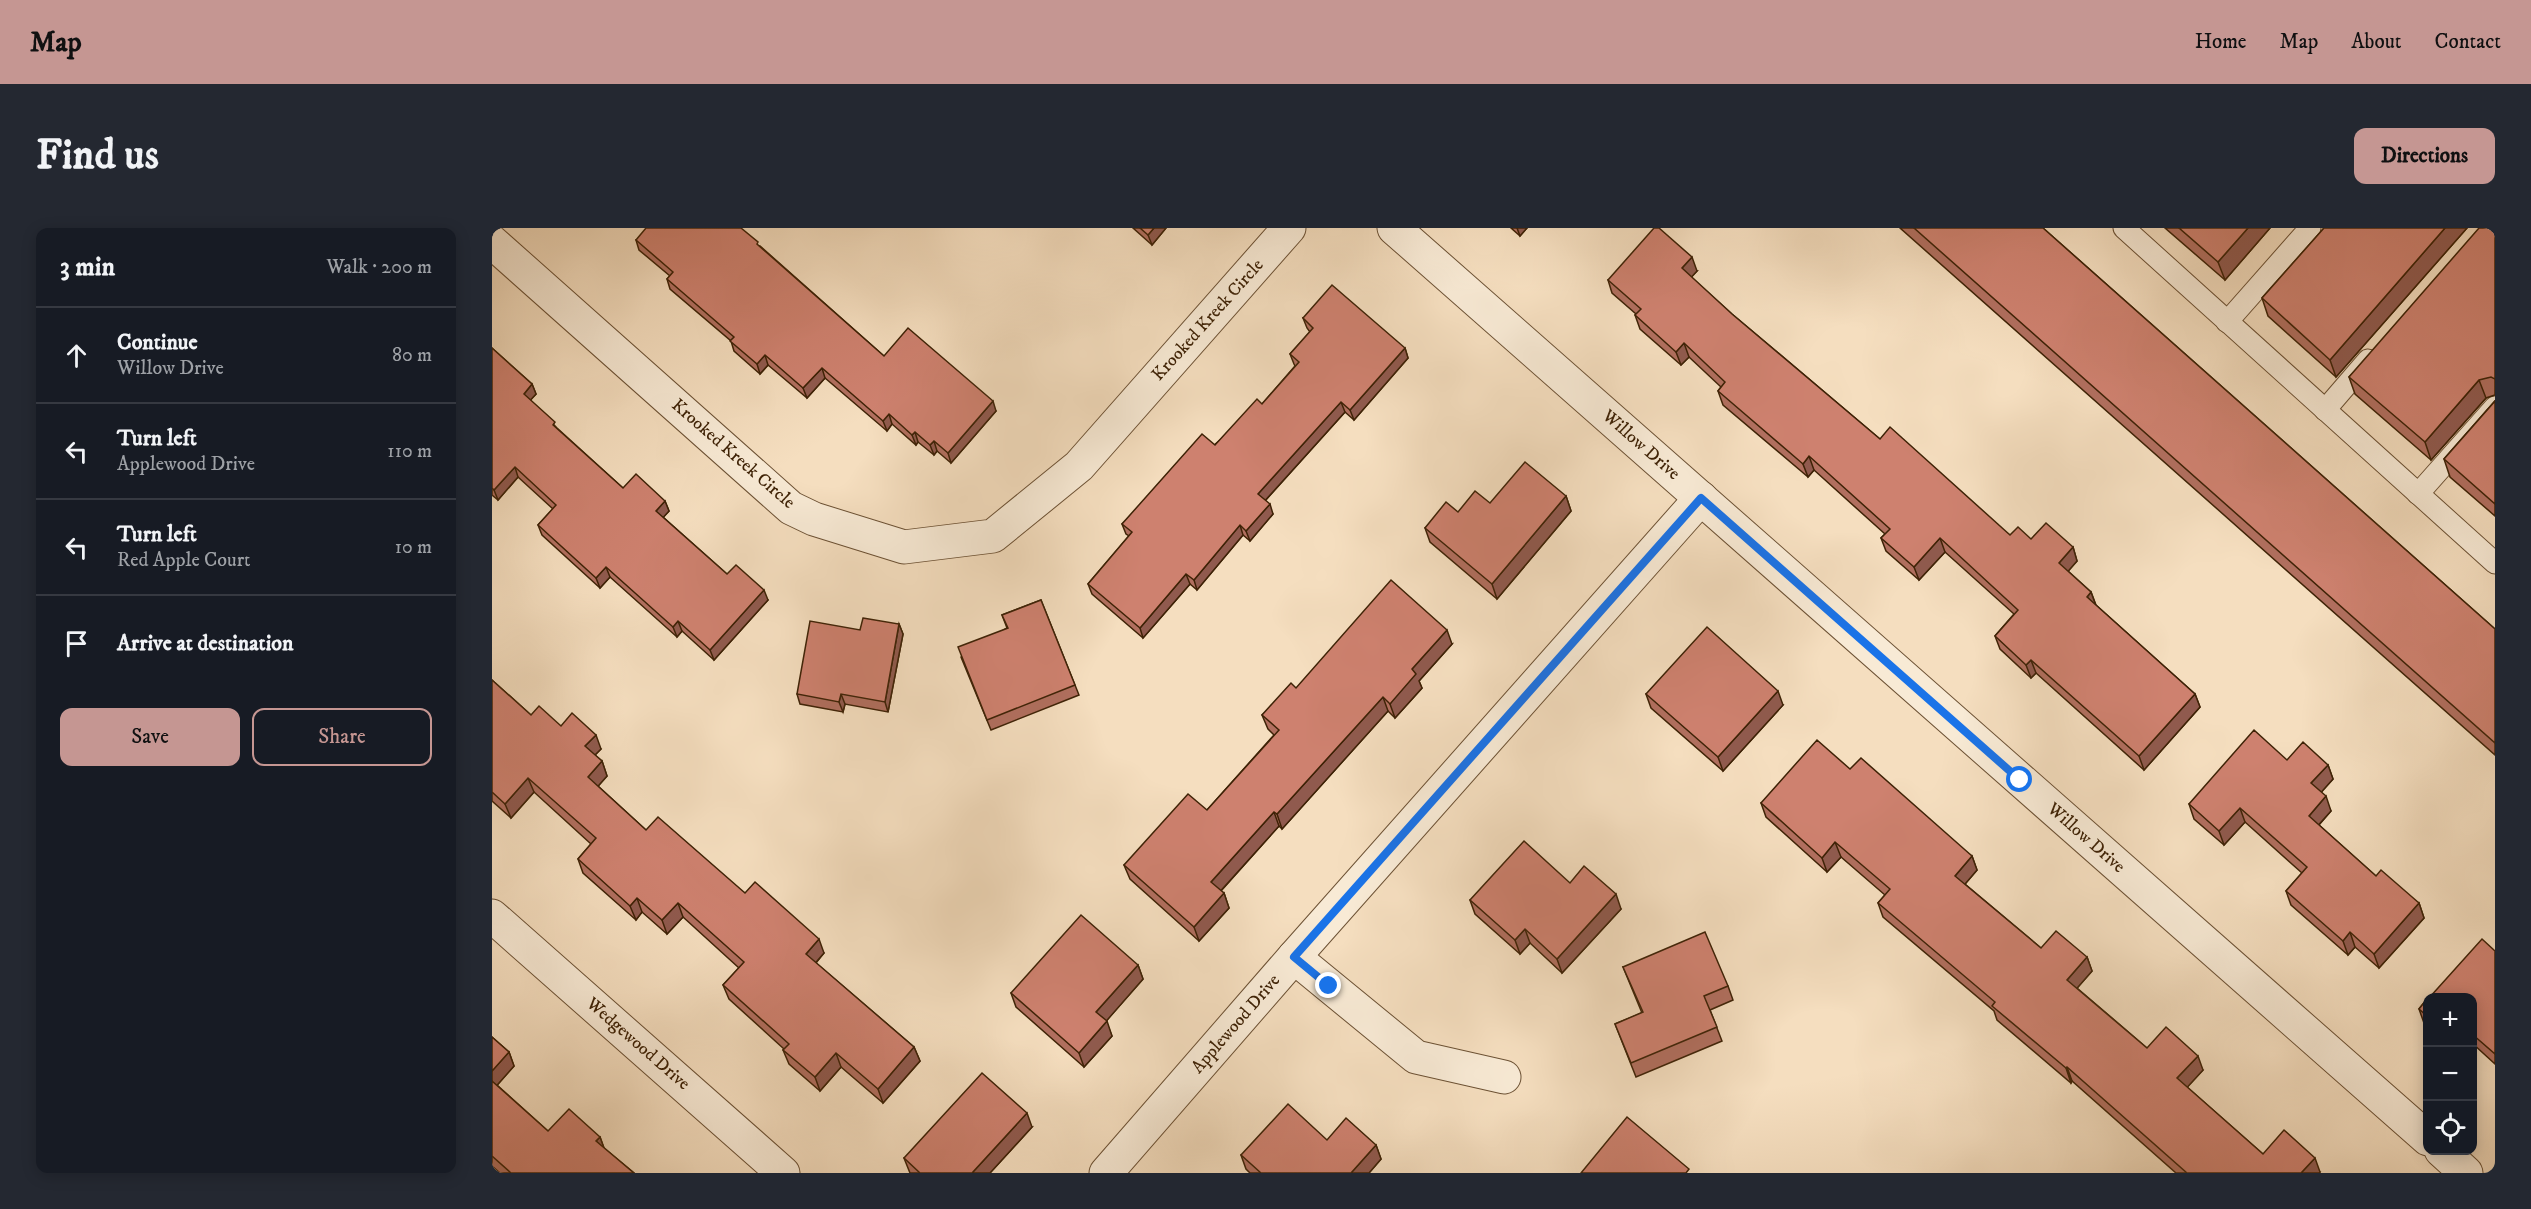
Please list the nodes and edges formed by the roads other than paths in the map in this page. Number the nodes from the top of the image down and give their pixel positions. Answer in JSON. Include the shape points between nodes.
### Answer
{"nodes":[{"id":1,"x":1289,"y":228,"type":"edge"},
{"id":2,"x":1394,"y":228,"type":"edge"},
{"id":3,"x":2124,"y":228,"type":"edge"},
{"id":4,"x":2310,"y":228,"type":"edge"},
{"id":5,"x":492,"y":242,"type":"edge"},
{"id":6,"x":2227,"y":322,"type":"junction"},
{"id":7,"x":2378,"y":349,"type":"edge"},
{"id":8,"x":2495,"y":407,"type":"edge"},
{"id":9,"x":2325,"y":410,"type":"junction"},
{"id":10,"x":2418,"y":494,"type":"junction"},
{"id":11,"x":1701,"y":498,"type":"junction"},
{"id":12,"x":2495,"y":563,"type":"edge"},
{"id":13,"x":492,"y":916,"type":"edge"},
{"id":14,"x":1294,"y":957,"type":"junction"},
{"id":15,"x":1504,"y":1077,"type":"dead end"},
{"id":16,"x":2423,"y":1135,"type":"edge"},
{"id":17,"x":2446,"y":1155,"type":"edge"},
{"id":18,"x":783,"y":1173,"type":"edge"},
{"id":19,"x":1106,"y":1173,"type":"edge"},
{"id":20,"x":2466,"y":1173,"type":"edge"}],
"edges":[{"from":1,"to":5,"type":"street","name":"Krooked Kreek Circle","via":[[1070,473],[993,536],[904,547],[791,508]]},
{"from":2,"to":11,"type":"street","name":"Willow Drive"},
{"from":3,"to":6,"type":"lane"},
{"from":4,"to":6,"type":"lane"},
{"from":6,"to":9,"type":"lane"},
{"from":7,"to":9,"type":"lane"},
{"from":8,"to":10,"type":"lane"},
{"from":9,"to":10,"type":"lane"},
{"from":10,"to":12,"type":"lane"},
{"from":11,"to":14,"type":"street","name":"Applewood Drive"},
{"from":11,"to":16,"type":"street","name":"Willow Drive"},
{"from":13,"to":18,"type":"street","name":"Wedgewood Drive"},
{"from":14,"to":15,"type":"street","via":[[1416,1057]]},
{"from":14,"to":19,"type":"street","name":"Applewood Drive"},
{"from":17,"to":20,"type":"street"}]}
